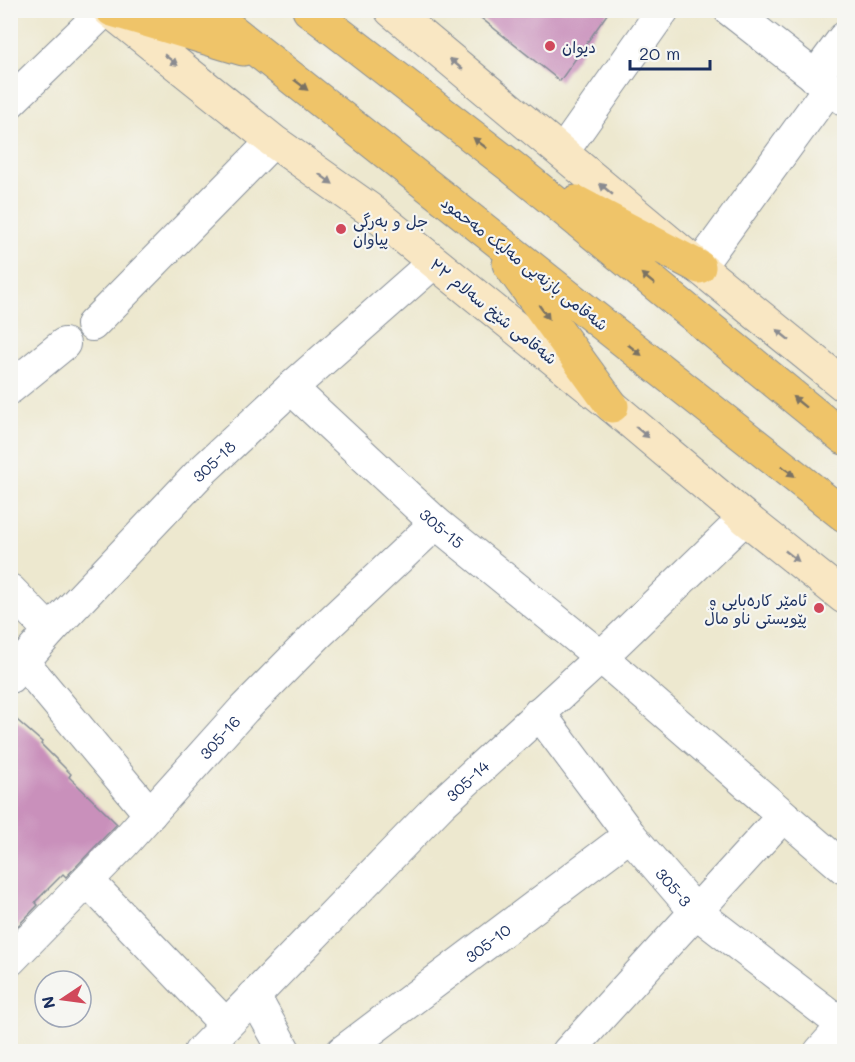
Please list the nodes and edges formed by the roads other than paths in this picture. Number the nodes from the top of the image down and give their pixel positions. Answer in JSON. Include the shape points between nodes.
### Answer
{"nodes":[{"id":1,"x":109,"y":10,"type":"edge"},
{"id":2,"x":206,"y":10,"type":"edge"},
{"id":3,"x":309,"y":10,"type":"edge"},
{"id":4,"x":392,"y":10,"type":"edge"},
{"id":5,"x":663,"y":10,"type":"edge"},
{"id":6,"x":730,"y":10,"type":"edge"},
{"id":7,"x":844,"y":39,"type":"edge"},
{"id":8,"x":261,"y":54,"type":"junction"},
{"id":9,"x":829,"y":88,"type":"edge"},
{"id":10,"x":10,"y":102,"type":"edge"},
{"id":11,"x":273,"y":141,"type":"junction"},
{"id":12,"x":562,"y":153,"type":"junction"},
{"id":13,"x":512,"y":167,"type":"junction"},
{"id":14,"x":485,"y":231,"type":"junction"},
{"id":15,"x":434,"y":262,"type":"junction"},
{"id":16,"x":699,"y":267,"type":"junction"},
{"id":17,"x":92,"y":325,"type":"dead end"},
{"id":18,"x":64,"y":344,"type":"dead end"},
{"id":19,"x":844,"y":386,"type":"edge"},
{"id":20,"x":10,"y":388,"type":"edge"},
{"id":21,"x":291,"y":388,"type":"junction"},
{"id":22,"x":612,"y":406,"type":"junction"},
{"id":23,"x":844,"y":438,"type":"edge"},
{"id":24,"x":844,"y":515,"type":"edge"},
{"id":25,"x":745,"y":518,"type":"junction"},
{"id":26,"x":436,"y":523,"type":"junction"},
{"id":27,"x":10,"y":590,"type":"edge"},
{"id":28,"x":844,"y":597,"type":"edge"},
{"id":29,"x":50,"y":631,"type":"junction"},
{"id":30,"x":601,"y":657,"type":"junction"},
{"id":31,"x":17,"y":670,"type":"edge"},
{"id":32,"x":539,"y":714,"type":"junction"},
{"id":33,"x":150,"y":814,"type":"junction"},
{"id":34,"x":783,"y":816,"type":"junction"},
{"id":35,"x":630,"y":835,"type":"junction"},
{"id":36,"x":844,"y":868,"type":"edge"},
{"id":37,"x":88,"y":881,"type":"junction"},
{"id":38,"x":696,"y":912,"type":"junction"},
{"id":39,"x":10,"y":960,"type":"edge"},
{"id":40,"x":254,"y":996,"type":"junction"},
{"id":41,"x":226,"y":1025,"type":"junction"},
{"id":42,"x":844,"y":1025,"type":"edge"},
{"id":43,"x":200,"y":1052,"type":"edge"},
{"id":44,"x":285,"y":1052,"type":"edge"},
{"id":45,"x":342,"y":1052,"type":"edge"},
{"id":46,"x":568,"y":1052,"type":"edge"},
{"id":47,"x":820,"y":1052,"type":"edge"}],
"edges":[{"from":1,"to":8,"type":"highway"},
{"from":1,"to":10,"type":"street"},
{"from":1,"to":11,"type":"main road","name":"شەقامی شێخ سەلام ٣٣","one_way":true},
{"from":2,"to":8,"type":"highway","name":"شەقامی بازنەیی مەلیک مەحمود"},
{"from":13,"to":3,"type":"highway","one_way":true},
{"from":12,"to":4,"type":"main road","one_way":true},
{"from":5,"to":12,"type":"street"},
{"from":6,"to":9,"type":"street"},
{"from":7,"to":9,"type":"street"},
{"from":8,"to":14,"type":"highway","name":"شەقامی بازنەیی مەلیک مەحمود","one_way":true},
{"from":9,"to":16,"type":"street"},
{"from":11,"to":15,"type":"main road","name":"شەقامی شێخ سەلام ٣٣","one_way":true,"via":[[369,209]]},
{"from":11,"to":17,"type":"street"},
{"from":16,"to":12,"type":"main road","one_way":true},
{"from":13,"to":16,"type":"highway"},
{"from":23,"to":13,"type":"highway","one_way":true},
{"from":14,"to":22,"type":"highway","one_way":true},
{"from":14,"to":24,"type":"highway","name":"شەقامی بازنەیی مەلیک مەحمود","one_way":true},
{"from":15,"to":21,"type":"street","name":"305-18"},
{"from":15,"to":22,"type":"main road","name":"شەقامی شێخ سەلام ٣٣"},
{"from":19,"to":16,"type":"main road","one_way":true},
{"from":18,"to":20,"type":"street"},
{"from":21,"to":26,"type":"street","name":"305-15"},
{"from":21,"to":29,"type":"street","name":"305-18","via":[[199,474]]},
{"from":22,"to":25,"type":"main road","name":"شەقامی شێخ سەلام ٣٣","one_way":true},
{"from":25,"to":28,"type":"main road","name":"شەقامی شێخ سەلام ٣٣","one_way":true},
{"from":25,"to":30,"type":"street","name":"305-14"},
{"from":26,"to":30,"type":"street","name":"305-15"},
{"from":26,"to":33,"type":"street","name":"305-16","via":[[252,700]]},
{"from":27,"to":29,"type":"street"},
{"from":29,"to":31,"type":"street","name":"305-18"},
{"from":30,"to":32,"type":"street","name":"305-14"},
{"from":30,"to":34,"type":"street","name":"305-15"},
{"from":31,"to":33,"type":"street"},
{"from":32,"to":35,"type":"street","name":"305-3"},
{"from":32,"to":40,"type":"street","name":"305-14","via":[[441,804]]},
{"from":33,"to":37,"type":"street","name":"305-16"},
{"from":34,"to":36,"type":"street","name":"305-15"},
{"from":34,"to":38,"type":"street"},
{"from":35,"to":38,"type":"street","name":"305-3"},
{"from":35,"to":45,"type":"street","name":"305-10"},
{"from":37,"to":39,"type":"street","name":"305-16"},
{"from":37,"to":41,"type":"street"},
{"from":38,"to":42,"type":"street","name":"305-3"},
{"from":38,"to":46,"type":"street"},
{"from":40,"to":41,"type":"street","name":"305-14"},
{"from":40,"to":44,"type":"street"},
{"from":41,"to":43,"type":"street","name":"305-14"},
{"from":42,"to":47,"type":"street"}]}
